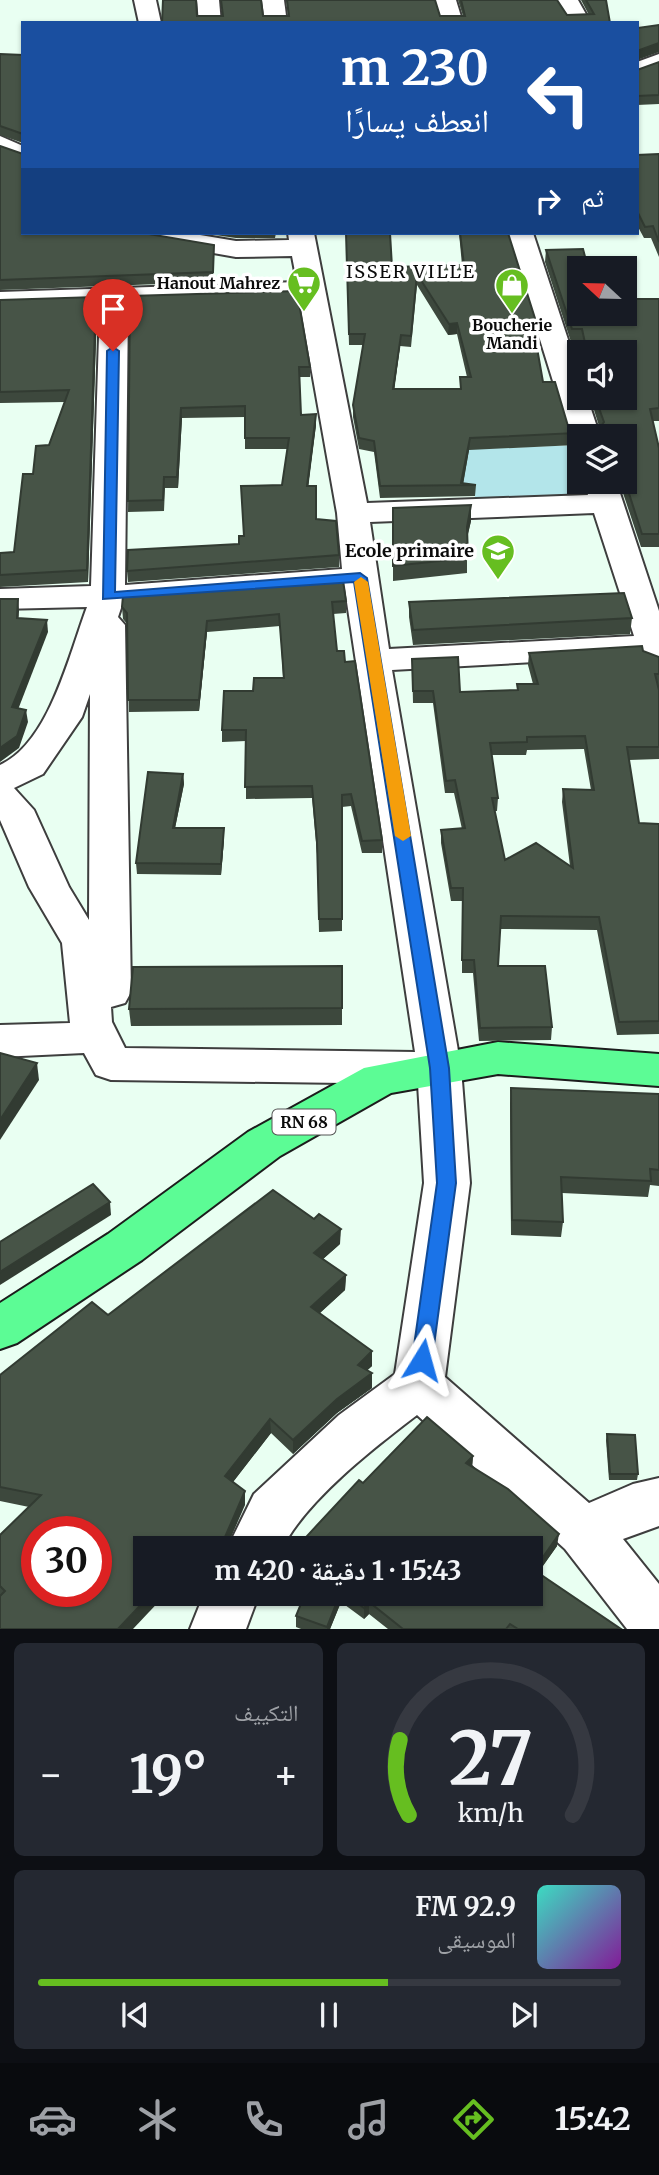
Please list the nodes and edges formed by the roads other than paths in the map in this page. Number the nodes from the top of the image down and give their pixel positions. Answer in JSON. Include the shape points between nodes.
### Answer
{"nodes":[{"id":1,"x":145,"y":0,"type":"edge"},
{"id":2,"x":208,"y":0,"type":"edge"},
{"id":3,"x":274,"y":0,"type":"edge"},
{"id":4,"x":445,"y":0,"type":"edge"},
{"id":5,"x":565,"y":0,"type":"edge"},
{"id":6,"x":150,"y":21,"type":"edge"},
{"id":7,"x":210,"y":21,"type":"edge"},
{"id":8,"x":276,"y":21,"type":"edge"},
{"id":9,"x":451,"y":21,"type":"edge"},
{"id":10,"x":579,"y":21,"type":"edge"},
{"id":11,"x":659,"y":61,"type":"edge"},
{"id":12,"x":639,"y":69,"type":"edge"},
{"id":13,"x":0,"y":143,"type":"edge"},
{"id":14,"x":21,"y":155,"type":"edge"},
{"id":15,"x":170,"y":235,"type":"edge"},
{"id":16,"x":521,"y":235,"type":"edge"},
{"id":17,"x":195,"y":237,"type":"edge"},
{"id":18,"x":302,"y":241,"type":"edge"},
{"id":19,"x":310,"y":290,"type":"junction"},
{"id":20,"x":114,"y":296,"type":"junction"},
{"id":21,"x":0,"y":300,"type":"edge"},
{"id":22,"x":581,"y":424,"type":"edge"},
{"id":23,"x":589,"y":494,"type":"edge"},
{"id":24,"x":604,"y":494,"type":"edge"},
{"id":25,"x":353,"y":513,"type":"junction"},
{"id":26,"x":644,"y":573,"type":"edge"},
{"id":27,"x":360,"y":578,"type":"junction"},
{"id":28,"x":108,"y":596,"type":"junction"},
{"id":29,"x":0,"y":599,"type":"edge"},
{"id":30,"x":657,"y":650,"type":"edge"},
{"id":31,"x":375,"y":660,"type":"junction"},
{"id":32,"x":0,"y":780,"type":"edge"},
{"id":33,"x":0,"y":796,"type":"edge"},
{"id":34,"x":0,"y":1041,"type":"edge"},
{"id":35,"x":105,"y":1050,"type":"junction"},
{"id":36,"x":439,"y":1068,"type":"junction"},
{"id":37,"x":659,"y":1070,"type":"edge"},
{"id":38,"x":0,"y":1329,"type":"edge"},
{"id":39,"x":419,"y":1385,"type":"junction"},
{"id":40,"x":659,"y":1502,"type":"edge"},
{"id":41,"x":584,"y":1532,"type":"junction"},
{"id":42,"x":260,"y":1536,"type":"edge"},
{"id":43,"x":227,"y":1606,"type":"edge"},
{"id":44,"x":659,"y":1627,"type":"edge"},
{"id":45,"x":218,"y":1629,"type":"edge"}],
"edges":[{"from":1,"to":6,"type":"street"},
{"from":2,"to":7,"type":"street"},
{"from":3,"to":8,"type":"street"},
{"from":4,"to":9,"type":"street"},
{"from":5,"to":10,"type":"street"},
{"from":11,"to":12,"type":"street"},
{"from":13,"to":14,"type":"street"},
{"from":15,"to":17,"type":"street"},
{"from":16,"to":22,"type":"street"},
{"from":17,"to":18,"type":"street","via":[[236,249]]},
{"from":18,"to":19,"type":"street"},
{"from":19,"to":20,"type":"street"},
{"from":19,"to":25,"type":"street"},
{"from":20,"to":21,"type":"street"},
{"from":20,"to":28,"type":"street"},
{"from":23,"to":25,"type":"street","via":[[471,511]]},
{"from":24,"to":26,"type":"street"},
{"from":25,"to":27,"type":"street"},
{"from":26,"to":30,"type":"street"},
{"from":27,"to":28,"type":"street"},
{"from":27,"to":31,"type":"street"},
{"from":28,"to":29,"type":"street"},
{"from":28,"to":32,"type":"street","via":[[64,717],[30,766]]},
{"from":28,"to":35,"type":"street"},
{"from":30,"to":31,"type":"street"},
{"from":31,"to":36,"type":"street"},
{"from":33,"to":35,"type":"street","via":[[15,810],[49,887],[83,943],[91,1021]]},
{"from":34,"to":35,"type":"street"},
{"from":35,"to":36,"type":"street"},
{"from":36,"to":37,"type":"main road","number":"RN 68","via":[[498,1058]]},
{"from":36,"to":38,"type":"main road","number":"RN 68","via":[[380,1079],[264,1144],[125,1247]]},
{"from":36,"to":39,"type":"street","via":[[447,1183]]},
{"from":39,"to":41,"type":"street"},
{"from":39,"to":42,"type":"street","via":[[357,1431],[273,1511]]},
{"from":40,"to":41,"type":"street","via":[[633,1508]]},
{"from":41,"to":44,"type":"street"},
{"from":43,"to":45,"type":"street"}]}
